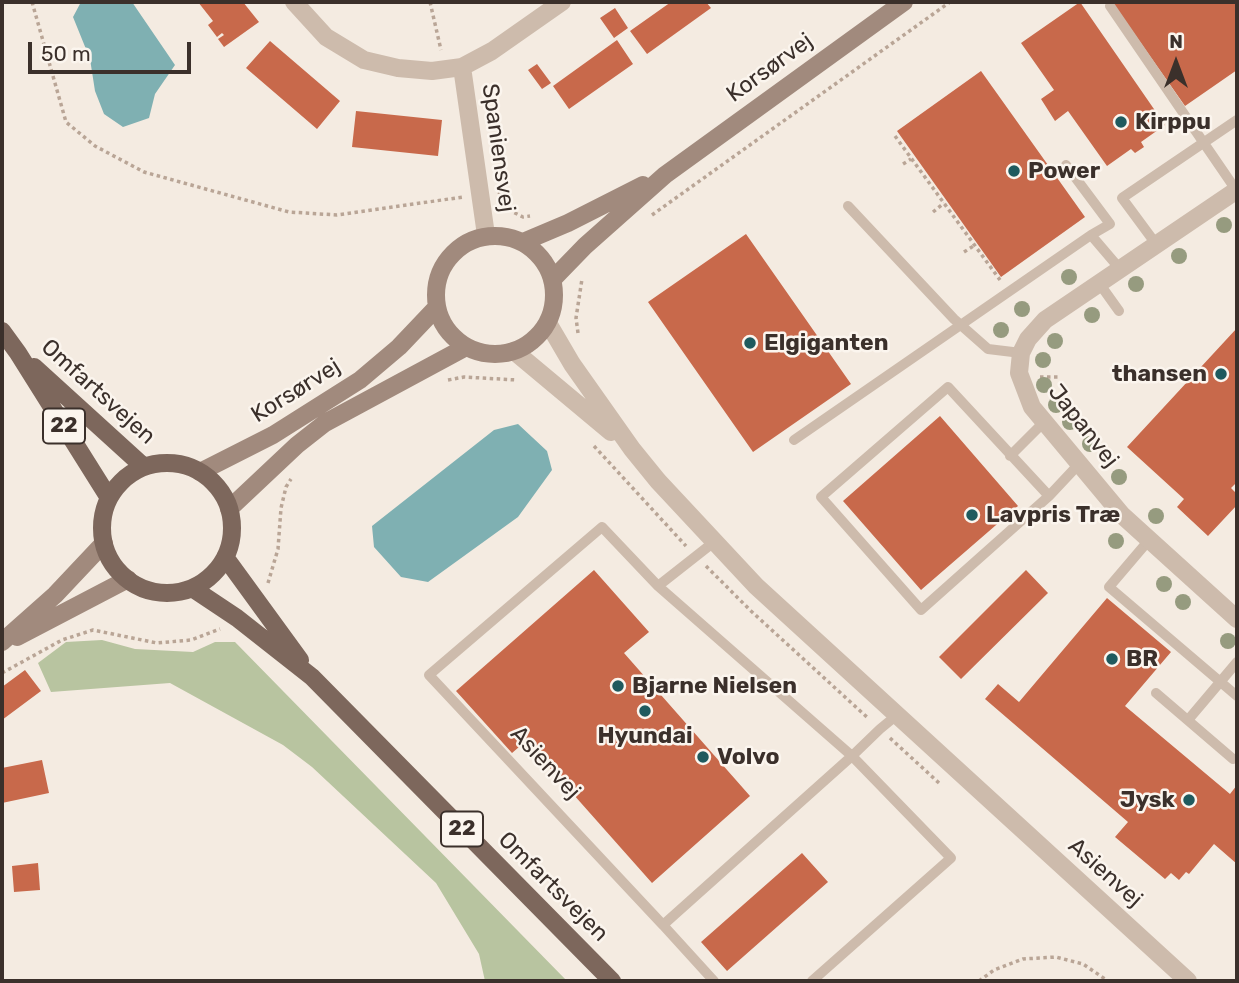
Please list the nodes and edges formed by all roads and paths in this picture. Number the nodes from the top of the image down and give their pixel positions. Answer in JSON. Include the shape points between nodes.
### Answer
{"nodes":[{"id":1,"x":32,"y":2,"type":"edge"},
{"id":2,"x":294,"y":2,"type":"edge"},
{"id":3,"x":430,"y":2,"type":"edge"},
{"id":4,"x":562,"y":2,"type":"edge"},
{"id":5,"x":904,"y":2,"type":"edge"},
{"id":6,"x":950,"y":2,"type":"edge"},
{"id":7,"x":1110,"y":6,"type":"dead end"},
{"id":8,"x":454,"y":68,"type":"junction"},
{"id":9,"x":1237,"y":120,"type":"edge"},
{"id":10,"x":895,"y":136,"type":"dead end"},
{"id":11,"x":1203,"y":143,"type":"junction"},
{"id":12,"x":911,"y":159,"type":"junction"},
{"id":13,"x":903,"y":164,"type":"dead end"},
{"id":14,"x":1066,"y":165,"type":"dead end"},
{"id":15,"x":665,"y":174,"type":"junction"},
{"id":16,"x":1237,"y":190,"type":"edge"},
{"id":17,"x":481,"y":194,"type":"junction"},
{"id":18,"x":944,"y":203,"type":"junction"},
{"id":19,"x":848,"y":206,"type":"dead end"},
{"id":20,"x":933,"y":212,"type":"dead end"},
{"id":21,"x":646,"y":221,"type":"dead end"},
{"id":22,"x":486,"y":235,"type":"junction"},
{"id":23,"x":1091,"y":235,"type":"junction"},
{"id":24,"x":523,"y":242,"type":"junction"},
{"id":25,"x":1156,"y":244,"type":"junction"},
{"id":26,"x":975,"y":245,"type":"junction"},
{"id":27,"x":964,"y":252,"type":"dead end"},
{"id":28,"x":1120,"y":269,"type":"junction"},
{"id":29,"x":590,"y":270,"type":"dead end"},
{"id":30,"x":553,"y":279,"type":"junction"},
{"id":31,"x":1099,"y":283,"type":"junction"},
{"id":32,"x":1010,"y":293,"type":"junction"},
{"id":33,"x":437,"y":307,"type":"junction"},
{"id":34,"x":1119,"y":311,"type":"dead end"},
{"id":35,"x":548,"y":323,"type":"junction"},
{"id":36,"x":962,"y":326,"type":"junction"},
{"id":37,"x":2,"y":331,"type":"edge"},
{"id":38,"x":466,"y":346,"type":"junction"},
{"id":39,"x":514,"y":351,"type":"junction"},
{"id":40,"x":18,"y":353,"type":"junction"},
{"id":41,"x":1021,"y":353,"type":"junction"},
{"id":42,"x":572,"y":364,"type":"junction"},
{"id":43,"x":519,"y":380,"type":"dead end"},
{"id":44,"x":446,"y":381,"type":"dead end"},
{"id":45,"x":1044,"y":422,"type":"junction"},
{"id":46,"x":794,"y":440,"type":"dead end"},
{"id":47,"x":589,"y":441,"type":"dead end"},
{"id":48,"x":632,"y":449,"type":"junction"},
{"id":49,"x":1010,"y":456,"type":"junction"},
{"id":50,"x":1080,"y":464,"type":"junction"},
{"id":51,"x":144,"y":467,"type":"junction"},
{"id":52,"x":200,"y":472,"type":"junction"},
{"id":53,"x":293,"y":476,"type":"dead end"},
{"id":54,"x":1049,"y":496,"type":"junction"},
{"id":55,"x":109,"y":498,"type":"junction"},
{"id":56,"x":229,"y":509,"type":"junction"},
{"id":57,"x":1149,"y":540,"type":"junction"},
{"id":58,"x":714,"y":542,"type":"junction"},
{"id":59,"x":104,"y":543,"type":"junction"},
{"id":60,"x":696,"y":556,"type":"junction"},
{"id":61,"x":225,"y":557,"type":"junction"},
{"id":62,"x":128,"y":579,"type":"junction"},
{"id":63,"x":658,"y":586,"type":"junction"},
{"id":64,"x":192,"y":588,"type":"junction"},
{"id":65,"x":255,"y":599,"type":"junction"},
{"id":66,"x":237,"y":618,"type":"junction"},
{"id":67,"x":1237,"y":619,"type":"edge"},
{"id":68,"x":2,"y":644,"type":"edge"},
{"id":69,"x":1237,"y":662,"type":"edge"},
{"id":70,"x":2,"y":673,"type":"edge"},
{"id":71,"x":312,"y":677,"type":"junction"},
{"id":72,"x":1220,"y":682,"type":"junction"},
{"id":73,"x":1156,"y":693,"type":"dead end"},
{"id":74,"x":1237,"y":696,"type":"edge"},
{"id":75,"x":897,"y":715,"type":"junction"},
{"id":76,"x":1188,"y":720,"type":"junction"},
{"id":77,"x":880,"y":729,"type":"junction"},
{"id":78,"x":852,"y":755,"type":"junction"},
{"id":79,"x":1233,"y":759,"type":"dead end"},
{"id":80,"x":941,"y":785,"type":"dead end"},
{"id":81,"x":663,"y":925,"type":"junction"},
{"id":82,"x":612,"y":981,"type":"edge"},
{"id":83,"x":714,"y":981,"type":"edge"},
{"id":84,"x":812,"y":981,"type":"edge"},
{"id":85,"x":979,"y":981,"type":"edge"},
{"id":86,"x":1108,"y":981,"type":"edge"},
{"id":87,"x":1188,"y":981,"type":"edge"}],
"edges":[{"from":1,"to":17,"type":"path","via":[[66,122],[95,146],[144,172],[289,212],[337,215]]},
{"from":2,"to":8,"type":"street","name":"Spaniensvej","via":[[326,37],[364,60],[398,68]]},
{"from":3,"to":8,"type":"path"},
{"from":4,"to":8,"type":"street","name":"Spaniensvej","via":[[492,51]]},
{"from":5,"to":15,"type":"main road","name":"Korsørvej"},
{"from":6,"to":21,"type":"path"},
{"from":7,"to":11,"type":"lane"},
{"from":8,"to":17,"type":"street","name":"Spaniensvej"},
{"from":9,"to":11,"type":"lane"},
{"from":10,"to":12,"type":"path"},
{"from":11,"to":16,"type":"lane"},
{"from":11,"to":25,"type":"lane","via":[[1122,198]]},
{"from":12,"to":13,"type":"path"},
{"from":12,"to":18,"type":"path"},
{"from":14,"to":23,"type":"lane","via":[[1110,224]]},
{"from":15,"to":24,"type":"main road","name":"Korsørvej"},
{"from":15,"to":30,"type":"main road","name":"Korsørvej"},
{"from":16,"to":25,"type":"street"},
{"from":17,"to":22,"type":"street","name":"Spaniensvej"},
{"from":18,"to":20,"type":"path"},
{"from":18,"to":26,"type":"path"},
{"from":19,"to":36,"type":"lane"},
{"from":22,"to":24,"type":"main road"},
{"from":22,"to":33,"type":"main road","via":[[452,253],[441,269]]},
{"from":23,"to":28,"type":"lane"},
{"from":23,"to":32,"type":"lane"},
{"from":24,"to":30,"type":"main road","via":[[537,251]]},
{"from":25,"to":28,"type":"street"},
{"from":26,"to":27,"type":"path"},
{"from":26,"to":32,"type":"path"},
{"from":28,"to":31,"type":"street"},
{"from":29,"to":42,"type":"path","via":[[581,279],[576,318],[579,360]]},
{"from":30,"to":35,"type":"main road","via":[[554,302]]},
{"from":31,"to":34,"type":"lane"},
{"from":31,"to":41,"type":"street","via":[[1045,320]]},
{"from":32,"to":36,"type":"lane"},
{"from":33,"to":38,"type":"main road","via":[[452,336]]},
{"from":33,"to":52,"type":"main road","name":"Korsørvej","via":[[399,347],[344,391],[273,435]]},
{"from":35,"to":39,"type":"main road","via":[[533,340]]},
{"from":35,"to":42,"type":"street","name":"Asienvej"},
{"from":36,"to":41,"type":"lane","via":[[988,349]]},
{"from":36,"to":46,"type":"lane"},
{"from":37,"to":40,"type":"main road","name":"Omfartsvejen","number":"22"},
{"from":38,"to":39,"type":"main road","via":[[481,353]]},
{"from":38,"to":56,"type":"main road","name":"Korsørvej","via":[[326,423]]},
{"from":39,"to":48,"type":"street","name":"Asienvej"},
{"from":40,"to":51,"type":"main road","name":"Omfartsvejen","number":"22"},
{"from":40,"to":55,"type":"main road","name":"Omfartsvejen","number":"22"},
{"from":41,"to":45,"type":"street","name":"Japanvej","via":[[1019,373],[1032,407]]},
{"from":42,"to":48,"type":"street","name":"Asienvej"},
{"from":43,"to":44,"type":"path","via":[[464,377]]},
{"from":45,"to":49,"type":"lane"},
{"from":45,"to":50,"type":"street","name":"Japanvej"},
{"from":47,"to":60,"type":"path"},
{"from":48,"to":58,"type":"street","name":"Asienvej"},
{"from":49,"to":54,"type":"lane"},
{"from":49,"to":54,"type":"lane","via":[[948,387],[821,497],[921,610]]},
{"from":50,"to":54,"type":"lane"},
{"from":50,"to":57,"type":"street","name":"Japanvej"},
{"from":51,"to":52,"type":"main road","via":[[163,463]]},
{"from":51,"to":55,"type":"main road","via":[[118,485]]},
{"from":52,"to":56,"type":"main road","via":[[223,494]]},
{"from":53,"to":65,"type":"path","via":[[286,487],[278,549],[267,587]]},
{"from":55,"to":59,"type":"main road"},
{"from":56,"to":61,"type":"main road","via":[[231,541]]},
{"from":57,"to":67,"type":"street","name":"Japanvej"},
{"from":57,"to":72,"type":"lane","via":[[1109,587]]},
{"from":58,"to":60,"type":"lane"},
{"from":58,"to":75,"type":"street","name":"Asienvej"},
{"from":59,"to":62,"type":"main road","via":[[109,557]]},
{"from":59,"to":68,"type":"main road"},
{"from":60,"to":63,"type":"lane"},
{"from":60,"to":77,"type":"path"},
{"from":61,"to":64,"type":"main road","via":[[217,570]]},
{"from":61,"to":65,"type":"main road","name":"Omfartsvejen","number":"22"},
{"from":62,"to":64,"type":"main road","via":[[159,592]]},
{"from":62,"to":68,"type":"main road"},
{"from":63,"to":78,"type":"lane","name":"Asienvej"},
{"from":63,"to":81,"type":"lane","name":"Asienvej","via":[[602,527],[429,676]]},
{"from":64,"to":66,"type":"main road","name":"Omfartsvejen","number":"22"},
{"from":65,"to":71,"type":"main road","name":"Omfartsvejen","number":"22"},
{"from":66,"to":70,"type":"path","via":[[191,640],[157,643],[93,630],[62,640]]},
{"from":66,"to":71,"type":"main road","name":"Omfartsvejen","number":"22"},
{"from":69,"to":72,"type":"lane"},
{"from":71,"to":82,"type":"main road","name":"Omfartsvejen","number":"22"},
{"from":72,"to":74,"type":"lane"},
{"from":72,"to":76,"type":"lane"},
{"from":73,"to":76,"type":"lane"},
{"from":75,"to":77,"type":"lane"},
{"from":75,"to":87,"type":"street","name":"Asienvej"},
{"from":76,"to":79,"type":"lane"},
{"from":77,"to":78,"type":"lane"},
{"from":77,"to":80,"type":"path"},
{"from":78,"to":81,"type":"lane"},
{"from":78,"to":84,"type":"lane","name":"Asienvej","via":[[951,858]]},
{"from":81,"to":83,"type":"lane"},
{"from":85,"to":86,"type":"path","via":[[993,970],[1023,959],[1056,957],[1083,964]]}]}
